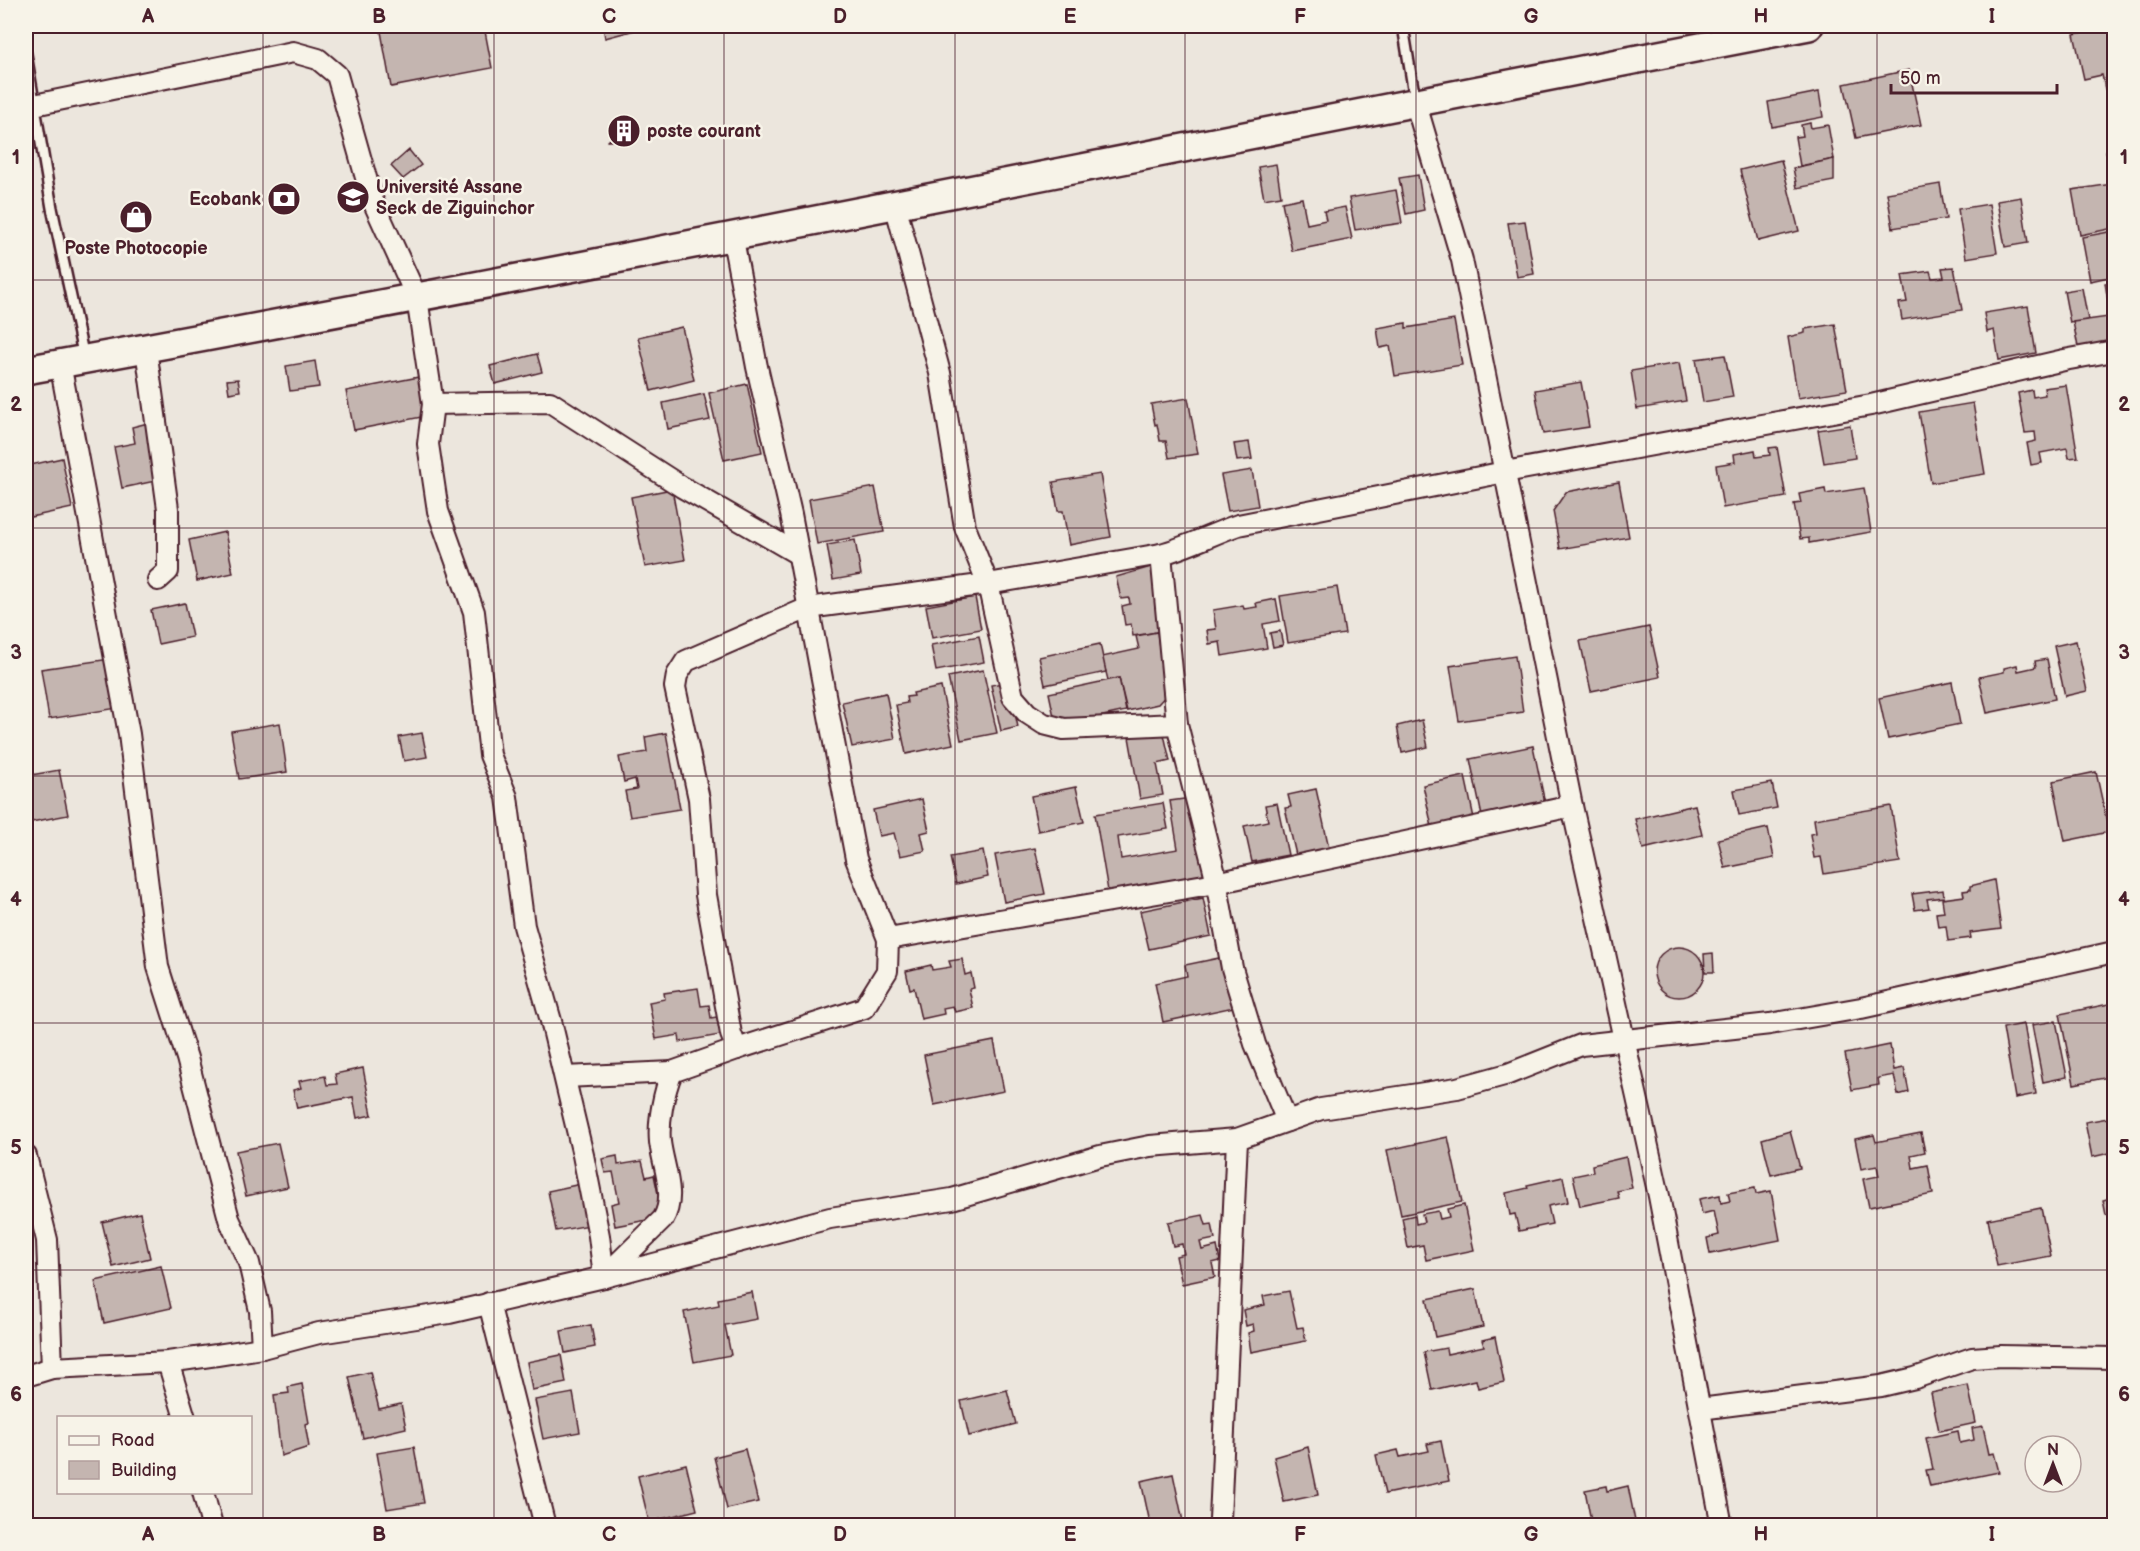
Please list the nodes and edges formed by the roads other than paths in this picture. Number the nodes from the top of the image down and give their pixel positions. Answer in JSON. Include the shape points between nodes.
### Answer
{"nodes":[{"id":1,"x":1403,"y":26,"type":"edge"},
{"id":2,"x":1809,"y":26,"type":"edge"},
{"id":3,"x":26,"y":54,"type":"edge"},
{"id":4,"x":27,"y":69,"type":"edge"},
{"id":5,"x":1415,"y":101,"type":"junction"},
{"id":6,"x":30,"y":106,"type":"edge"},
{"id":7,"x":895,"y":204,"type":"junction"},
{"id":8,"x":732,"y":234,"type":"junction"},
{"id":9,"x":417,"y":298,"type":"junction"},
{"id":10,"x":146,"y":349,"type":"junction"},
{"id":11,"x":2115,"y":351,"type":"edge"},
{"id":12,"x":72,"y":361,"type":"junction"},
{"id":13,"x":26,"y":370,"type":"edge"},
{"id":14,"x":433,"y":404,"type":"junction"},
{"id":15,"x":1505,"y":472,"type":"junction"},
{"id":16,"x":798,"y":554,"type":"junction"},
{"id":17,"x":1161,"y":554,"type":"junction"},
{"id":18,"x":158,"y":580,"type":"dead end"},
{"id":19,"x":988,"y":584,"type":"junction"},
{"id":20,"x":808,"y":608,"type":"junction"},
{"id":21,"x":1177,"y":723,"type":"junction"},
{"id":22,"x":1572,"y":806,"type":"junction"},
{"id":23,"x":1216,"y":883,"type":"junction"},
{"id":24,"x":888,"y":939,"type":"junction"},
{"id":25,"x":2115,"y":952,"type":"edge"},
{"id":26,"x":1623,"y":1038,"type":"junction"},
{"id":27,"x":738,"y":1049,"type":"junction"},
{"id":28,"x":672,"y":1072,"type":"junction"},
{"id":29,"x":565,"y":1077,"type":"junction"},
{"id":30,"x":1287,"y":1121,"type":"junction"},
{"id":31,"x":1237,"y":1139,"type":"junction"},
{"id":32,"x":26,"y":1156,"type":"edge"},
{"id":33,"x":604,"y":1277,"type":"junction"},
{"id":34,"x":489,"y":1303,"type":"junction"},
{"id":35,"x":262,"y":1348,"type":"junction"},
{"id":36,"x":2115,"y":1358,"type":"edge"},
{"id":37,"x":168,"y":1362,"type":"junction"},
{"id":38,"x":52,"y":1368,"type":"junction"},
{"id":39,"x":26,"y":1376,"type":"edge"},
{"id":40,"x":1700,"y":1409,"type":"junction"},
{"id":41,"x":184,"y":1416,"type":"edge"},
{"id":42,"x":204,"y":1494,"type":"edge"},
{"id":43,"x":1220,"y":1520,"type":"dead end"},
{"id":44,"x":212,"y":1526,"type":"edge"},
{"id":45,"x":545,"y":1526,"type":"edge"},
{"id":46,"x":1722,"y":1526,"type":"edge"}],
"edges":[{"from":1,"to":5,"type":"lane"},
{"from":2,"to":5,"type":"street"},
{"from":3,"to":4,"type":"lane"},
{"from":4,"to":6,"type":"lane"},
{"from":5,"to":7,"type":"street"},
{"from":5,"to":15,"type":"street","via":[[1462,260]]},
{"from":6,"to":9,"type":"street","via":[[293,52],[318,59],[337,75],[372,199]]},
{"from":6,"to":12,"type":"lane","via":[[52,208]]},
{"from":7,"to":8,"type":"street"},
{"from":7,"to":19,"type":"street","via":[[940,373],[965,526]]},
{"from":8,"to":9,"type":"street"},
{"from":8,"to":16,"type":"street"},
{"from":9,"to":10,"type":"street"},
{"from":9,"to":14,"type":"street"},
{"from":10,"to":12,"type":"street"},
{"from":10,"to":18,"type":"street","via":[[168,509],[168,572]]},
{"from":11,"to":15,"type":"street","via":[[1871,405]]},
{"from":12,"to":13,"type":"street"},
{"from":12,"to":35,"type":"street","via":[[129,734],[158,967],[187,1058],[229,1220],[249,1263],[260,1311]]},
{"from":14,"to":16,"type":"street","via":[[550,402],[682,487]]},
{"from":14,"to":29,"type":"street","via":[[428,444],[438,511],[474,612],[490,755],[507,797],[524,926]]},
{"from":15,"to":17,"type":"street","via":[[1238,525]]},
{"from":15,"to":22,"type":"street"},
{"from":16,"to":20,"type":"street"},
{"from":17,"to":19,"type":"street"},
{"from":17,"to":21,"type":"street"},
{"from":19,"to":20,"type":"street"},
{"from":19,"to":21,"type":"street","via":[[1013,697],[1027,713],[1064,729]]},
{"from":20,"to":24,"type":"street","via":[[856,859]]},
{"from":20,"to":27,"type":"street","via":[[686,661],[676,680],[699,799],[706,895],[731,1034]]},
{"from":21,"to":23,"type":"street"},
{"from":22,"to":23,"type":"street"},
{"from":22,"to":26,"type":"street"},
{"from":23,"to":24,"type":"street"},
{"from":23,"to":30,"type":"street","via":[[1232,968],[1255,1044]]},
{"from":24,"to":27,"type":"street","via":[[886,971],[864,1008]]},
{"from":25,"to":26,"type":"street","via":[[1770,1024]]},
{"from":26,"to":30,"type":"street","via":[[1581,1045],[1508,1074],[1457,1088],[1321,1109]]},
{"from":26,"to":40,"type":"street","via":[[1659,1196]]},
{"from":27,"to":28,"type":"street"},
{"from":28,"to":29,"type":"street"},
{"from":28,"to":33,"type":"street","via":[[660,1140],[669,1209],[663,1220]]},
{"from":29,"to":33,"type":"street"},
{"from":30,"to":31,"type":"street"},
{"from":31,"to":33,"type":"street","via":[[1150,1146],[1100,1156],[972,1194],[830,1218]]},
{"from":31,"to":43,"type":"street"},
{"from":32,"to":38,"type":"street","via":[[47,1240]]},
{"from":33,"to":34,"type":"street"},
{"from":34,"to":35,"type":"street","via":[[319,1333]]},
{"from":34,"to":45,"type":"street"},
{"from":35,"to":37,"type":"street"},
{"from":36,"to":40,"type":"street","via":[[1972,1358],[1881,1386]]},
{"from":37,"to":38,"type":"street"},
{"from":37,"to":41,"type":"street"},
{"from":38,"to":39,"type":"street"},
{"from":40,"to":46,"type":"street"},
{"from":42,"to":44,"type":"street"}]}
